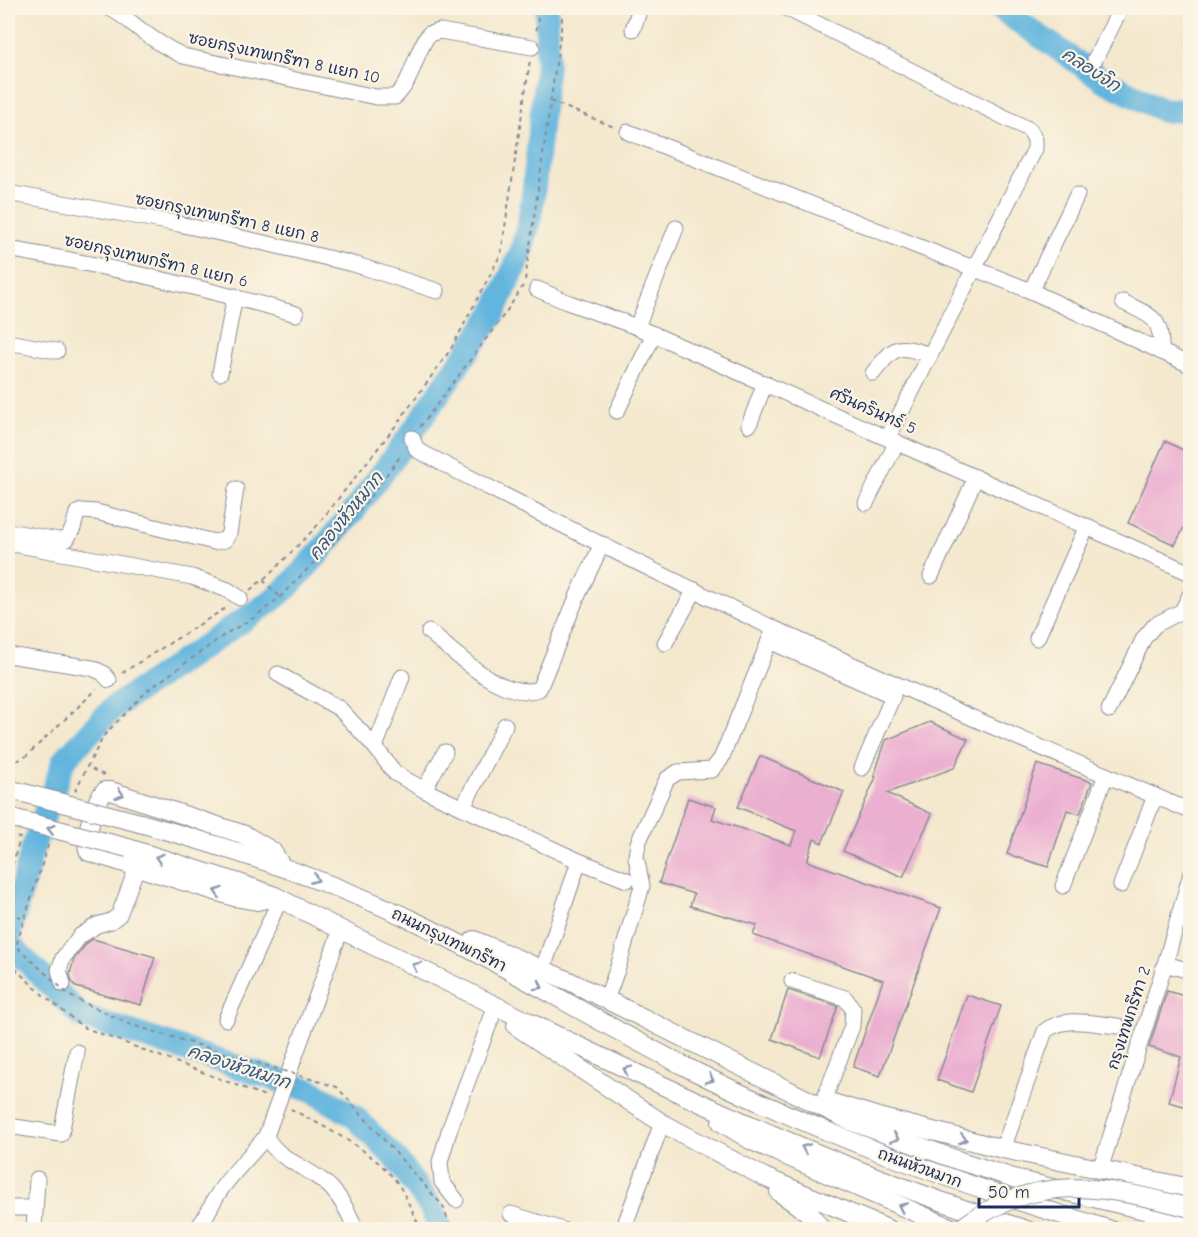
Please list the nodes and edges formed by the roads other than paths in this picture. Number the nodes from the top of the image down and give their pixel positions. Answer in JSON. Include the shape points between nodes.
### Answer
{"nodes":[{"id":1,"x":109,"y":8,"type":"edge"},
{"id":2,"x":640,"y":8,"type":"edge"},
{"id":3,"x":786,"y":8,"type":"edge"},
{"id":4,"x":1121,"y":8,"type":"edge"},
{"id":5,"x":633,"y":29,"type":"dead end"},
{"id":6,"x":532,"y":47,"type":"road end"},
{"id":7,"x":1095,"y":59,"type":"dead end"},
{"id":8,"x":628,"y":132,"type":"road end"},
{"id":9,"x":8,"y":193,"type":"edge"},
{"id":10,"x":1077,"y":195,"type":"dead end"},
{"id":11,"x":676,"y":228,"type":"dead end"},
{"id":12,"x":8,"y":249,"type":"edge"},
{"id":13,"x":973,"y":269,"type":"junction"},
{"id":14,"x":537,"y":289,"type":"dead end"},
{"id":15,"x":437,"y":291,"type":"dead end"},
{"id":16,"x":1031,"y":291,"type":"junction"},
{"id":17,"x":235,"y":296,"type":"junction"},
{"id":18,"x":1123,"y":302,"type":"dead end"},
{"id":19,"x":296,"y":314,"type":"dead end"},
{"id":20,"x":637,"y":327,"type":"junction"},
{"id":21,"x":654,"y":334,"type":"junction"},
{"id":22,"x":8,"y":342,"type":"edge"},
{"id":23,"x":57,"y":351,"type":"dead end"},
{"id":24,"x":1161,"y":352,"type":"junction"},
{"id":25,"x":930,"y":355,"type":"junction"},
{"id":26,"x":1191,"y":365,"type":"edge"},
{"id":27,"x":220,"y":373,"type":"dead end"},
{"id":28,"x":873,"y":373,"type":"dead end"},
{"id":29,"x":765,"y":383,"type":"junction"},
{"id":30,"x":617,"y":411,"type":"dead end"},
{"id":31,"x":749,"y":425,"type":"dead end"},
{"id":32,"x":412,"y":438,"type":"road end"},
{"id":33,"x":893,"y":440,"type":"junction"},
{"id":34,"x":976,"y":477,"type":"junction"},
{"id":35,"x":236,"y":489,"type":"dead end"},
{"id":36,"x":866,"y":503,"type":"dead end"},
{"id":37,"x":1087,"y":526,"type":"junction"},
{"id":38,"x":8,"y":531,"type":"edge"},
{"id":39,"x":8,"y":543,"type":"edge"},
{"id":40,"x":602,"y":544,"type":"junction"},
{"id":41,"x":1191,"y":573,"type":"edge"},
{"id":42,"x":931,"y":576,"type":"dead end"},
{"id":43,"x":695,"y":590,"type":"junction"},
{"id":44,"x":1191,"y":596,"type":"edge"},
{"id":45,"x":240,"y":598,"type":"road end"},
{"id":46,"x":429,"y":632,"type":"dead end"},
{"id":47,"x":772,"y":635,"type":"junction"},
{"id":48,"x":1038,"y":638,"type":"dead end"},
{"id":49,"x":664,"y":643,"type":"dead end"},
{"id":50,"x":8,"y":655,"type":"edge"},
{"id":51,"x":278,"y":674,"type":"dead end"},
{"id":52,"x":402,"y":677,"type":"dead end"},
{"id":53,"x":109,"y":680,"type":"road end"},
{"id":54,"x":1109,"y":710,"type":"dead end"},
{"id":55,"x":505,"y":725,"type":"dead end"},
{"id":56,"x":375,"y":747,"type":"junction"},
{"id":57,"x":445,"y":752,"type":"dead end"},
{"id":58,"x":862,"y":768,"type":"dead end"},
{"id":59,"x":1106,"y":775,"type":"junction"},
{"id":60,"x":8,"y":789,"type":"edge"},
{"id":61,"x":424,"y":790,"type":"junction"},
{"id":62,"x":1155,"y":796,"type":"junction"},
{"id":63,"x":463,"y":807,"type":"junction"},
{"id":64,"x":1191,"y":811,"type":"edge"},
{"id":65,"x":8,"y":818,"type":"edge"},
{"id":66,"x":579,"y":861,"type":"junction"},
{"id":67,"x":280,"y":865,"type":"junction"},
{"id":68,"x":137,"y":867,"type":"junction"},
{"id":69,"x":1191,"y":877,"type":"edge"},
{"id":70,"x":627,"y":880,"type":"dead end"},
{"id":71,"x":1121,"y":885,"type":"dead end"},
{"id":72,"x":1064,"y":886,"type":"dead end"},
{"id":73,"x":277,"y":898,"type":"junction"},
{"id":74,"x":412,"y":920,"type":"junction"},
{"id":75,"x":341,"y":929,"type":"junction"},
{"id":76,"x":1165,"y":964,"type":"junction"},
{"id":77,"x":543,"y":969,"type":"junction"},
{"id":78,"x":1191,"y":971,"type":"edge"},
{"id":79,"x":792,"y":981,"type":"dead end"},
{"id":80,"x":63,"y":984,"type":"dead end"},
{"id":81,"x":468,"y":992,"type":"junction"},
{"id":82,"x":606,"y":1000,"type":"junction"},
{"id":83,"x":494,"y":1011,"type":"junction"},
{"id":84,"x":226,"y":1018,"type":"dead end"},
{"id":85,"x":1118,"y":1026,"type":"dead end"},
{"id":86,"x":77,"y":1052,"type":"dead end"},
{"id":87,"x":767,"y":1078,"type":"junction"},
{"id":88,"x":665,"y":1088,"type":"junction"},
{"id":89,"x":824,"y":1100,"type":"junction"},
{"id":90,"x":662,"y":1123,"type":"junction"},
{"id":91,"x":8,"y":1126,"type":"edge"},
{"id":92,"x":266,"y":1136,"type":"junction"},
{"id":93,"x":709,"y":1149,"type":"junction"},
{"id":94,"x":867,"y":1149,"type":"joint"},
{"id":95,"x":1003,"y":1149,"type":"junction"},
{"id":96,"x":1100,"y":1170,"type":"junction"},
{"id":97,"x":37,"y":1179,"type":"dead end"},
{"id":98,"x":1191,"y":1188,"type":"edge"},
{"id":99,"x":456,"y":1200,"type":"dead end"},
{"id":100,"x":8,"y":1208,"type":"edge"},
{"id":101,"x":35,"y":1208,"type":"junction"},
{"id":102,"x":1191,"y":1208,"type":"edge"},
{"id":103,"x":511,"y":1214,"type":"dead end"},
{"id":104,"x":1191,"y":1221,"type":"edge"},
{"id":105,"x":34,"y":1230,"type":"edge"},
{"id":106,"x":195,"y":1230,"type":"edge"},
{"id":107,"x":356,"y":1230,"type":"edge"},
{"id":108,"x":563,"y":1230,"type":"edge"},
{"id":109,"x":622,"y":1230,"type":"edge"},
{"id":110,"x":822,"y":1230,"type":"edge"},
{"id":111,"x":890,"y":1230,"type":"edge"},
{"id":112,"x":958,"y":1230,"type":"edge"},
{"id":113,"x":1027,"y":1230,"type":"edge"},
{"id":114,"x":1111,"y":1230,"type":"edge"}],
"edges":[{"from":1,"to":6,"type":"street","name":"ซอยกรุงเทพกรีฑา 8 แยก 10","via":[[183,56],[376,98],[395,97],[405,87],[429,34],[440,31]]},
{"from":2,"to":5,"type":"street"},
{"from":3,"to":13,"type":"street","via":[[1030,130],[1035,149]]},
{"from":4,"to":7,"type":"street"},
{"from":8,"to":13,"type":"street"},
{"from":9,"to":15,"type":"street","name":"ซอยกรุงเทพกรีฑา 8 แยก 8","via":[[269,244],[357,265]]},
{"from":10,"to":16,"type":"street"},
{"from":11,"to":20,"type":"street"},
{"from":12,"to":17,"type":"street","name":"ซอยกรุงเทพกรีฑา 8 แยก 6"},
{"from":13,"to":16,"type":"street"},
{"from":13,"to":25,"type":"street"},
{"from":14,"to":20,"type":"street","name":"ศรีนครินทร์ 5"},
{"from":16,"to":24,"type":"street"},
{"from":17,"to":19,"type":"street","name":"ซอยกรุงเทพกรีฑา 8 แยก 6"},
{"from":17,"to":27,"type":"street"},
{"from":18,"to":24,"type":"street","via":[[1156,320],[1162,334]]},
{"from":20,"to":21,"type":"street","name":"ศรีนครินทร์ 5"},
{"from":21,"to":29,"type":"street","name":"ศรีนครินทร์ 5"},
{"from":21,"to":30,"type":"street"},
{"from":22,"to":23,"type":"street"},
{"from":24,"to":26,"type":"street"},
{"from":25,"to":28,"type":"street","via":[[905,347],[896,349]]},
{"from":25,"to":33,"type":"street"},
{"from":29,"to":31,"type":"street"},
{"from":29,"to":33,"type":"street","name":"ศรีนครินทร์ 5"},
{"from":32,"to":40,"type":"street","via":[[417,450]]},
{"from":33,"to":34,"type":"street","name":"ศรีนครินทร์ 5"},
{"from":33,"to":36,"type":"street"},
{"from":34,"to":37,"type":"street","name":"ศรีนครินทร์ 5"},
{"from":34,"to":42,"type":"street"},
{"from":35,"to":38,"type":"street","via":[[225,540],[214,542],[89,511],[77,513],[67,539]]},
{"from":37,"to":41,"type":"street","name":"ศรีนครินทร์ 5"},
{"from":37,"to":48,"type":"street"},
{"from":39,"to":45,"type":"street","via":[[192,577]]},
{"from":40,"to":43,"type":"street"},
{"from":40,"to":46,"type":"street","via":[[539,689],[518,691],[479,673]]},
{"from":43,"to":47,"type":"street"},
{"from":43,"to":49,"type":"street"},
{"from":44,"to":54,"type":"street","via":[[1182,611],[1155,625],[1144,638]]},
{"from":47,"to":58,"type":"street","via":[[893,696]]},
{"from":47,"to":59,"type":"street"},
{"from":47,"to":82,"type":"street","via":[[721,759],[712,770],[678,772],[668,780],[638,843],[636,857],[642,886]]},
{"from":50,"to":53,"type":"street","via":[[92,668]]},
{"from":51,"to":56,"type":"street","via":[[340,709]]},
{"from":52,"to":56,"type":"street"},
{"from":55,"to":63,"type":"street"},
{"from":56,"to":61,"type":"street","via":[[394,773]]},
{"from":57,"to":61,"type":"street"},
{"from":59,"to":62,"type":"street"},
{"from":59,"to":72,"type":"street"},
{"from":60,"to":67,"type":"main road","name":"ถนนกรุงเทพกรีฑา","bridge":true},
{"from":61,"to":63,"type":"street"},
{"from":62,"to":64,"type":"street"},
{"from":62,"to":71,"type":"street"},
{"from":63,"to":66,"type":"street"},
{"from":73,"to":65,"type":"main road","one_way":true,"bridge":true,"via":[[128,848]]},
{"from":66,"to":70,"type":"street"},
{"from":66,"to":77,"type":"street"},
{"from":68,"to":67,"type":"main road","one_way":true,"via":[[89,852],[91,823],[98,798],[105,791],[245,835],[272,851]]},
{"from":67,"to":74,"type":"main road","name":"ถนนกรุงเทพกรีฑา","one_way":true},
{"from":73,"to":68,"type":"main road","one_way":true,"via":[[257,901],[234,897]]},
{"from":68,"to":80,"type":"street","via":[[119,915],[80,936],[63,958],[59,970]]},
{"from":69,"to":76,"type":"street","name":"กรุงเทพกรีฑา 2"},
{"from":73,"to":75,"type":"main road"},
{"from":73,"to":84,"type":"street"},
{"from":74,"to":77,"type":"main road","via":[[468,937]]},
{"from":74,"to":94,"type":"main road","name":"ถนนกรุงเทพกรีฑา","one_way":true,"via":[[690,1069]]},
{"from":81,"to":75,"type":"main road","one_way":true},
{"from":75,"to":92,"type":"street"},
{"from":76,"to":78,"type":"street"},
{"from":76,"to":96,"type":"street","name":"กรุงเทพกรีฑา 2"},
{"from":77,"to":82,"type":"main road"},
{"from":79,"to":89,"type":"street","via":[[845,999],[853,1009],[852,1026]]},
{"from":81,"to":83,"type":"main road"},
{"from":88,"to":81,"type":"main road","one_way":true},
{"from":82,"to":87,"type":"main road"},
{"from":83,"to":90,"type":"main road"},
{"from":83,"to":99,"type":"street","via":[[440,1162],[442,1182]]},
{"from":85,"to":95,"type":"street","via":[[1066,1021],[1045,1031]]},
{"from":86,"to":91,"type":"street","via":[[61,1134]]},
{"from":87,"to":89,"type":"main road"},
{"from":87,"to":104,"type":"main road","one_way":true,"via":[[848,1120],[960,1161],[1023,1181]]},
{"from":112,"to":88,"type":"main road","one_way":true,"via":[[752,1141]]},
{"from":113,"to":88,"type":"main road","name":"ถนนหัวหมาก","one_way":true,"via":[[860,1171]]},
{"from":89,"to":95,"type":"main road","one_way":true},
{"from":90,"to":93,"type":"main road"},
{"from":90,"to":109,"type":"street"},
{"from":92,"to":106,"type":"street","via":[[232,1174]]},
{"from":92,"to":107,"type":"street","via":[[281,1154],[331,1188],[346,1207]]},
{"from":93,"to":110,"type":"main road","via":[[810,1214]]},
{"from":93,"to":111,"type":"main road"},
{"from":94,"to":114,"type":"main road","name":"ถนนหัวหมาก"},
{"from":95,"to":96,"type":"main road"},
{"from":96,"to":98,"type":"main road"},
{"from":97,"to":101,"type":"street"},
{"from":100,"to":101,"type":"street"},
{"from":101,"to":105,"type":"street"},
{"from":102,"to":112,"type":"main road","bridge":true,"via":[[1134,1194],[1069,1187],[1020,1194]]},
{"from":103,"to":108,"type":"street"}]}
